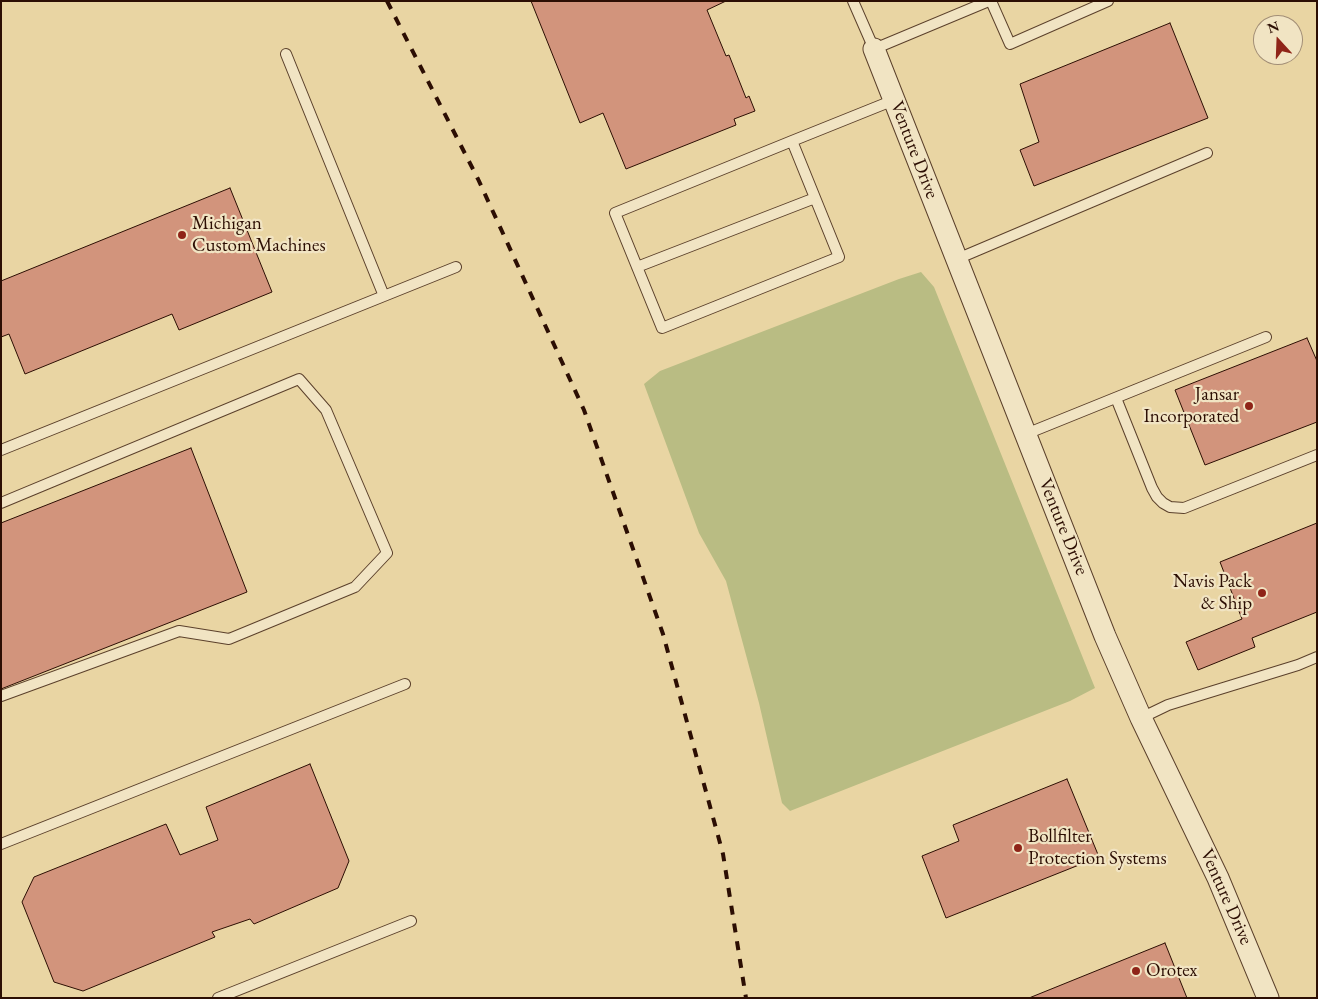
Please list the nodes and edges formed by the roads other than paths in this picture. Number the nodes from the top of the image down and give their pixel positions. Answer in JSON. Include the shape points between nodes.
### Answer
{"nodes":[{"id":1,"x":853,"y":1,"type":"edge"},
{"id":2,"x":990,"y":1,"type":"edge"},
{"id":3,"x":1108,"y":1,"type":"edge"},
{"id":4,"x":874,"y":49,"type":"junction"},
{"id":5,"x":286,"y":54,"type":"dead end"},
{"id":6,"x":894,"y":100,"type":"junction"},
{"id":7,"x":792,"y":142,"type":"junction"},
{"id":8,"x":1207,"y":153,"type":"dead end"},
{"id":9,"x":815,"y":198,"type":"junction"},
{"id":10,"x":956,"y":259,"type":"junction"},
{"id":11,"x":456,"y":267,"type":"dead end"},
{"id":12,"x":637,"y":267,"type":"junction"},
{"id":13,"x":384,"y":296,"type":"junction"},
{"id":14,"x":1266,"y":337,"type":"dead end"},
{"id":15,"x":1116,"y":398,"type":"junction"},
{"id":16,"x":1026,"y":434,"type":"junction"},
{"id":17,"x":1,"y":450,"type":"edge"},
{"id":18,"x":1317,"y":455,"type":"edge"},
{"id":19,"x":1,"y":503,"type":"edge"},
{"id":20,"x":1317,"y":657,"type":"edge"},
{"id":21,"x":405,"y":684,"type":"dead end"},
{"id":22,"x":1,"y":696,"type":"edge"},
{"id":23,"x":1141,"y":718,"type":"junction"},
{"id":24,"x":1,"y":844,"type":"edge"},
{"id":25,"x":411,"y":920,"type":"dead end"},
{"id":26,"x":218,"y":998,"type":"edge"},
{"id":27,"x":1268,"y":998,"type":"edge"}],
"edges":[{"from":1,"to":4,"type":"lane"},
{"from":2,"to":3,"type":"lane","via":[[1010,44]]},
{"from":2,"to":4,"type":"lane"},
{"from":4,"to":6,"type":"street","name":"Venture Drive"},
{"from":5,"to":13,"type":"lane"},
{"from":6,"to":7,"type":"lane"},
{"from":6,"to":10,"type":"street","name":"Venture Drive"},
{"from":7,"to":9,"type":"lane"},
{"from":7,"to":12,"type":"lane","via":[[615,213]]},
{"from":8,"to":10,"type":"lane"},
{"from":9,"to":12,"type":"lane"},
{"from":9,"to":12,"type":"lane","via":[[839,257],[662,328]]},
{"from":10,"to":16,"type":"street","name":"Venture Drive"},
{"from":11,"to":13,"type":"lane"},
{"from":13,"to":17,"type":"lane"},
{"from":14,"to":15,"type":"lane"},
{"from":15,"to":16,"type":"lane"},
{"from":15,"to":18,"type":"lane","via":[[1152,488],[1157,497],[1170,507],[1184,508]]},
{"from":16,"to":23,"type":"street","name":"Venture Drive","via":[[1105,636]]},
{"from":19,"to":22,"type":"lane","via":[[299,379],[326,410],[387,553],[355,587],[229,639],[179,631]]},
{"from":20,"to":23,"type":"lane","via":[[1168,705]]},
{"from":21,"to":24,"type":"lane"},
{"from":23,"to":27,"type":"street","name":"Venture Drive","via":[[1218,878]]},
{"from":25,"to":26,"type":"lane"}]}
